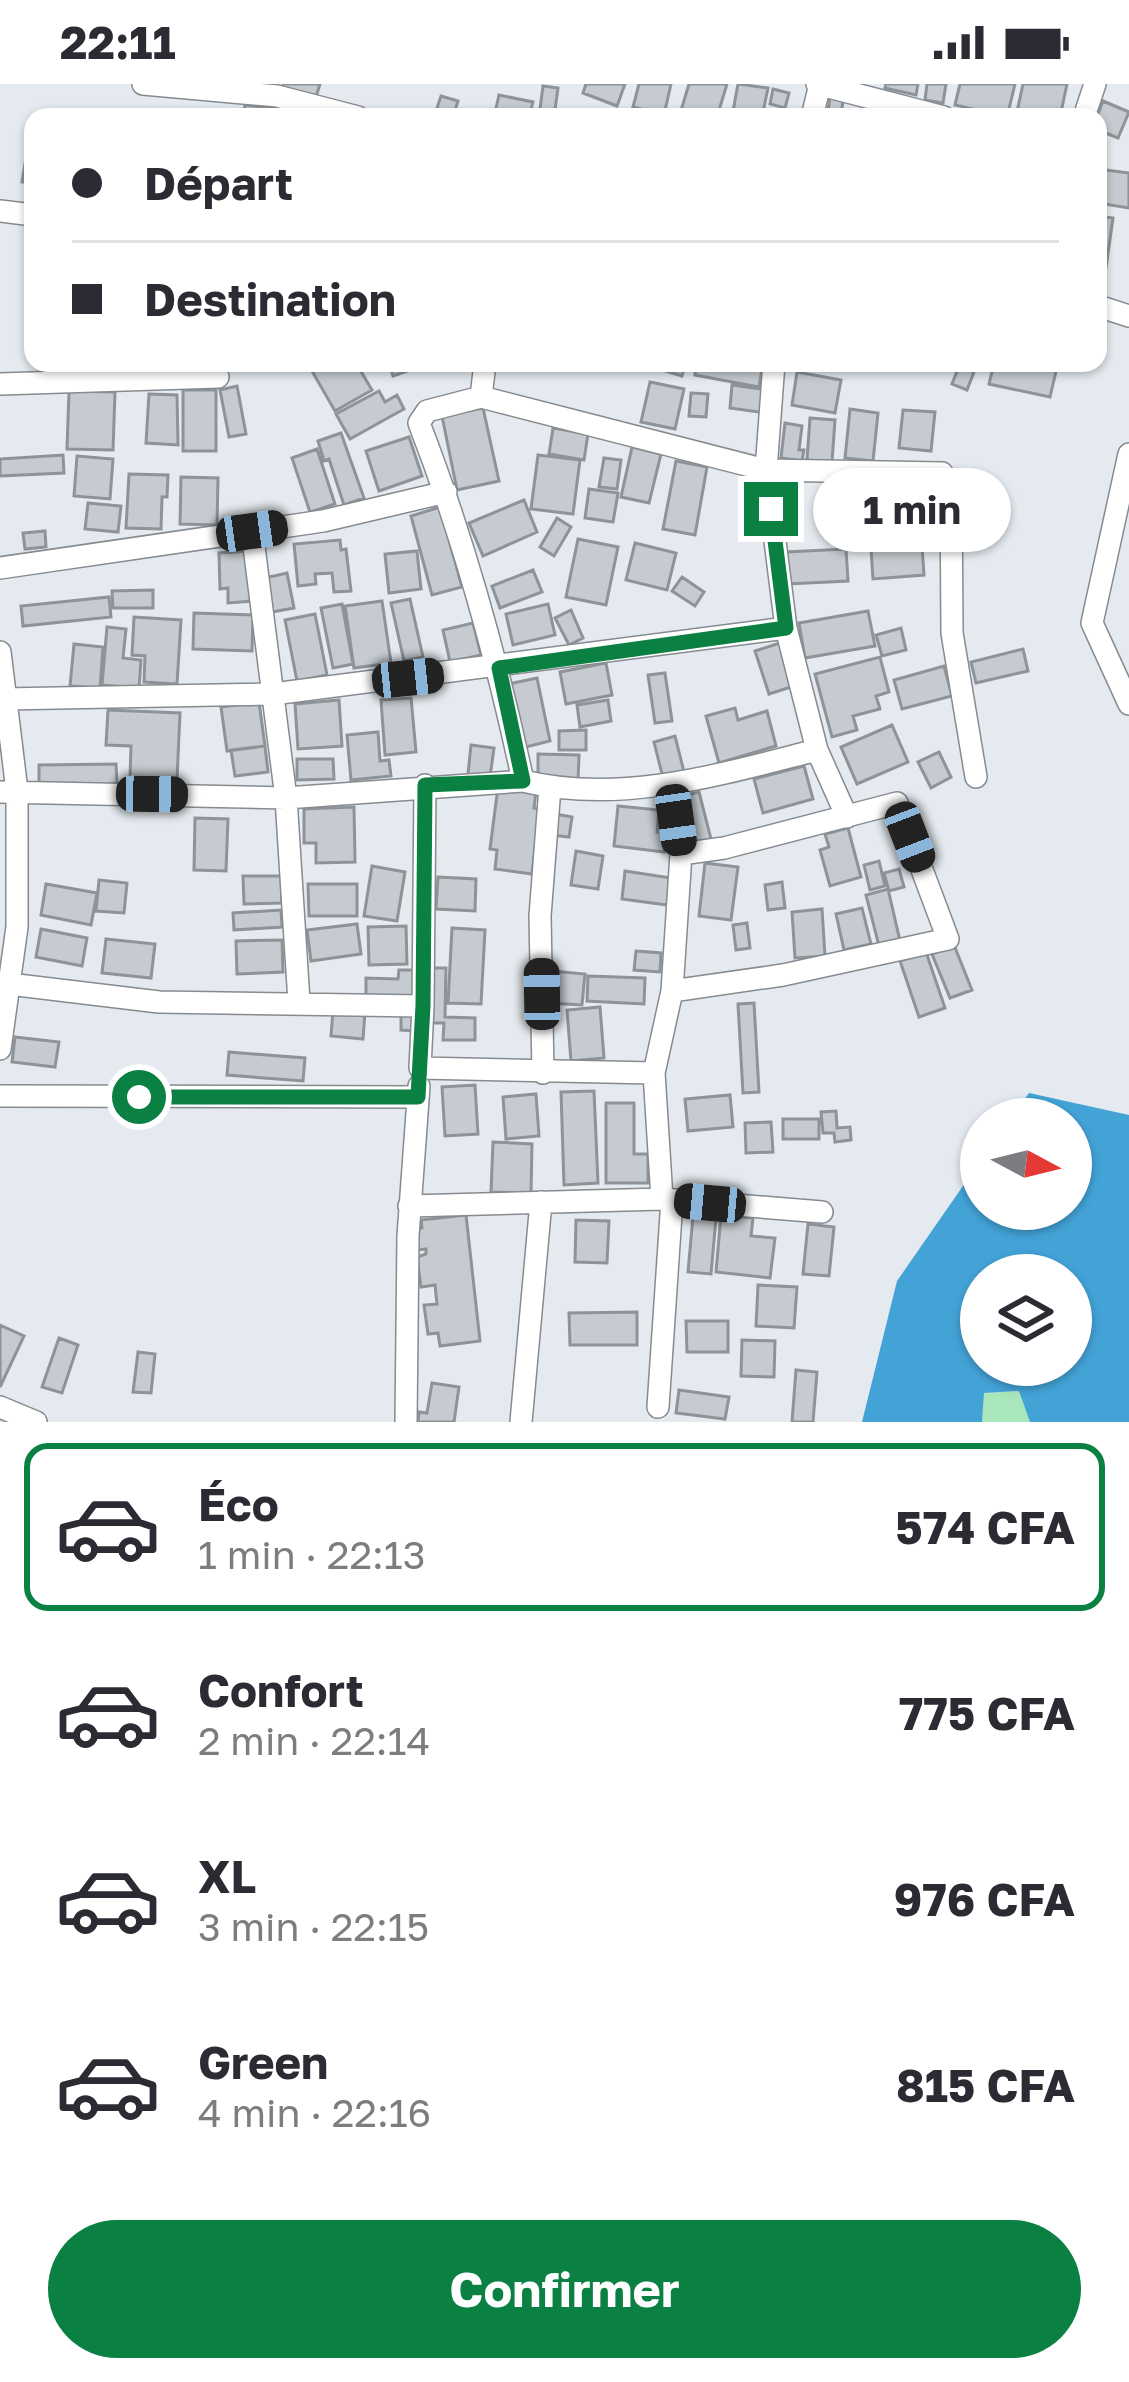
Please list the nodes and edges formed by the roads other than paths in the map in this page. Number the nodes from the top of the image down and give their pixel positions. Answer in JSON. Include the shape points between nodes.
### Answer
{"nodes":[{"id":1,"x":143,"y":84,"type":"edge"},
{"id":2,"x":819,"y":84,"type":"edge"},
{"id":3,"x":181,"y":86,"type":"edge"},
{"id":4,"x":323,"y":108,"type":"edge"},
{"id":5,"x":910,"y":108,"type":"edge"},
{"id":6,"x":484,"y":372,"type":"edge"},
{"id":7,"x":772,"y":372,"type":"edge"},
{"id":8,"x":218,"y":377,"type":"dead end"},
{"id":9,"x":0,"y":384,"type":"edge"},
{"id":10,"x":481,"y":397,"type":"junction"},
{"id":11,"x":1129,"y":454,"type":"edge"},
{"id":12,"x":766,"y":470,"type":"junction"},
{"id":13,"x":446,"y":492,"type":"junction"},
{"id":14,"x":252,"y":531,"type":"junction"},
{"id":15,"x":0,"y":568,"type":"edge"},
{"id":16,"x":786,"y":628,"type":"junction"},
{"id":17,"x":0,"y":652,"type":"edge"},
{"id":18,"x":499,"y":668,"type":"junction"},
{"id":19,"x":273,"y":694,"type":"junction"},
{"id":20,"x":4,"y":699,"type":"junction"},
{"id":21,"x":1129,"y":704,"type":"edge"},
{"id":22,"x":817,"y":750,"type":"junction"},
{"id":23,"x":976,"y":777,"type":"dead end"},
{"id":24,"x":523,"y":781,"type":"junction"},
{"id":25,"x":425,"y":785,"type":"junction"},
{"id":26,"x":672,"y":786,"type":"junction"},
{"id":27,"x":550,"y":788,"type":"junction"},
{"id":28,"x":9,"y":792,"type":"edge"},
{"id":29,"x":286,"y":797,"type":"junction"},
{"id":30,"x":847,"y":817,"type":"junction"},
{"id":31,"x":681,"y":854,"type":"junction"},
{"id":32,"x":9,"y":984,"type":"junction"},
{"id":33,"x":672,"y":991,"type":"junction"},
{"id":34,"x":299,"y":1001,"type":"junction"},
{"id":35,"x":423,"y":1006,"type":"junction"},
{"id":36,"x":3,"y":1010,"type":"edge"},
{"id":37,"x":0,"y":1048,"type":"edge"},
{"id":38,"x":420,"y":1068,"type":"junction"},
{"id":39,"x":654,"y":1072,"type":"junction"},
{"id":40,"x":543,"y":1073,"type":"junction"},
{"id":41,"x":0,"y":1096,"type":"edge"},
{"id":42,"x":418,"y":1097,"type":"junction"},
{"id":43,"x":667,"y":1200,"type":"junction"},
{"id":44,"x":542,"y":1202,"type":"junction"},
{"id":45,"x":409,"y":1206,"type":"junction"},
{"id":46,"x":822,"y":1212,"type":"dead end"},
{"id":47,"x":0,"y":1407,"type":"edge"},
{"id":48,"x":658,"y":1408,"type":"dead end"},
{"id":49,"x":36,"y":1422,"type":"edge"},
{"id":50,"x":406,"y":1422,"type":"edge"},
{"id":51,"x":521,"y":1422,"type":"edge"}],
"edges":[{"from":1,"to":3,"type":"street"},
{"from":2,"to":5,"type":"street"},
{"from":3,"to":4,"type":"street"},
{"from":6,"to":10,"type":"street"},
{"from":7,"to":12,"type":"street"},
{"from":8,"to":9,"type":"street"},
{"from":10,"to":12,"type":"street"},
{"from":10,"to":13,"type":"street","via":[[421,416]]},
{"from":11,"to":21,"type":"street","via":[[1093,622]]},
{"from":12,"to":16,"type":"street"},
{"from":12,"to":23,"type":"street","via":[[922,471],[942,473],[951,486],[952,633]]},
{"from":13,"to":14,"type":"street"},
{"from":13,"to":18,"type":"street"},
{"from":14,"to":15,"type":"street"},
{"from":14,"to":19,"type":"street"},
{"from":16,"to":18,"type":"street"},
{"from":16,"to":22,"type":"street"},
{"from":17,"to":20,"type":"street"},
{"from":18,"to":19,"type":"street"},
{"from":18,"to":24,"type":"street"},
{"from":19,"to":20,"type":"street"},
{"from":19,"to":29,"type":"street"},
{"from":20,"to":28,"type":"street"},
{"from":22,"to":26,"type":"street"},
{"from":22,"to":30,"type":"street"},
{"from":24,"to":25,"type":"street"},
{"from":24,"to":27,"type":"street"},
{"from":25,"to":29,"type":"street"},
{"from":25,"to":35,"type":"street"},
{"from":26,"to":27,"type":"street"},
{"from":26,"to":31,"type":"street"},
{"from":27,"to":40,"type":"street","via":[[540,916]]},
{"from":28,"to":29,"type":"street"},
{"from":28,"to":32,"type":"street","via":[[17,927]]},
{"from":29,"to":34,"type":"street"},
{"from":30,"to":31,"type":"street"},
{"from":30,"to":33,"type":"street","via":[[897,803],[948,940]]},
{"from":31,"to":33,"type":"street"},
{"from":32,"to":34,"type":"street","via":[[159,1002]]},
{"from":32,"to":36,"type":"street"},
{"from":33,"to":39,"type":"street"},
{"from":34,"to":35,"type":"street"},
{"from":35,"to":38,"type":"street"},
{"from":36,"to":37,"type":"street"},
{"from":38,"to":40,"type":"street"},
{"from":38,"to":42,"type":"street"},
{"from":39,"to":40,"type":"street"},
{"from":39,"to":43,"type":"street"},
{"from":41,"to":42,"type":"street"},
{"from":42,"to":45,"type":"street"},
{"from":43,"to":44,"type":"street"},
{"from":43,"to":46,"type":"street"},
{"from":43,"to":48,"type":"street"},
{"from":44,"to":45,"type":"street"},
{"from":44,"to":51,"type":"street"},
{"from":45,"to":50,"type":"street"},
{"from":47,"to":49,"type":"street"}]}
